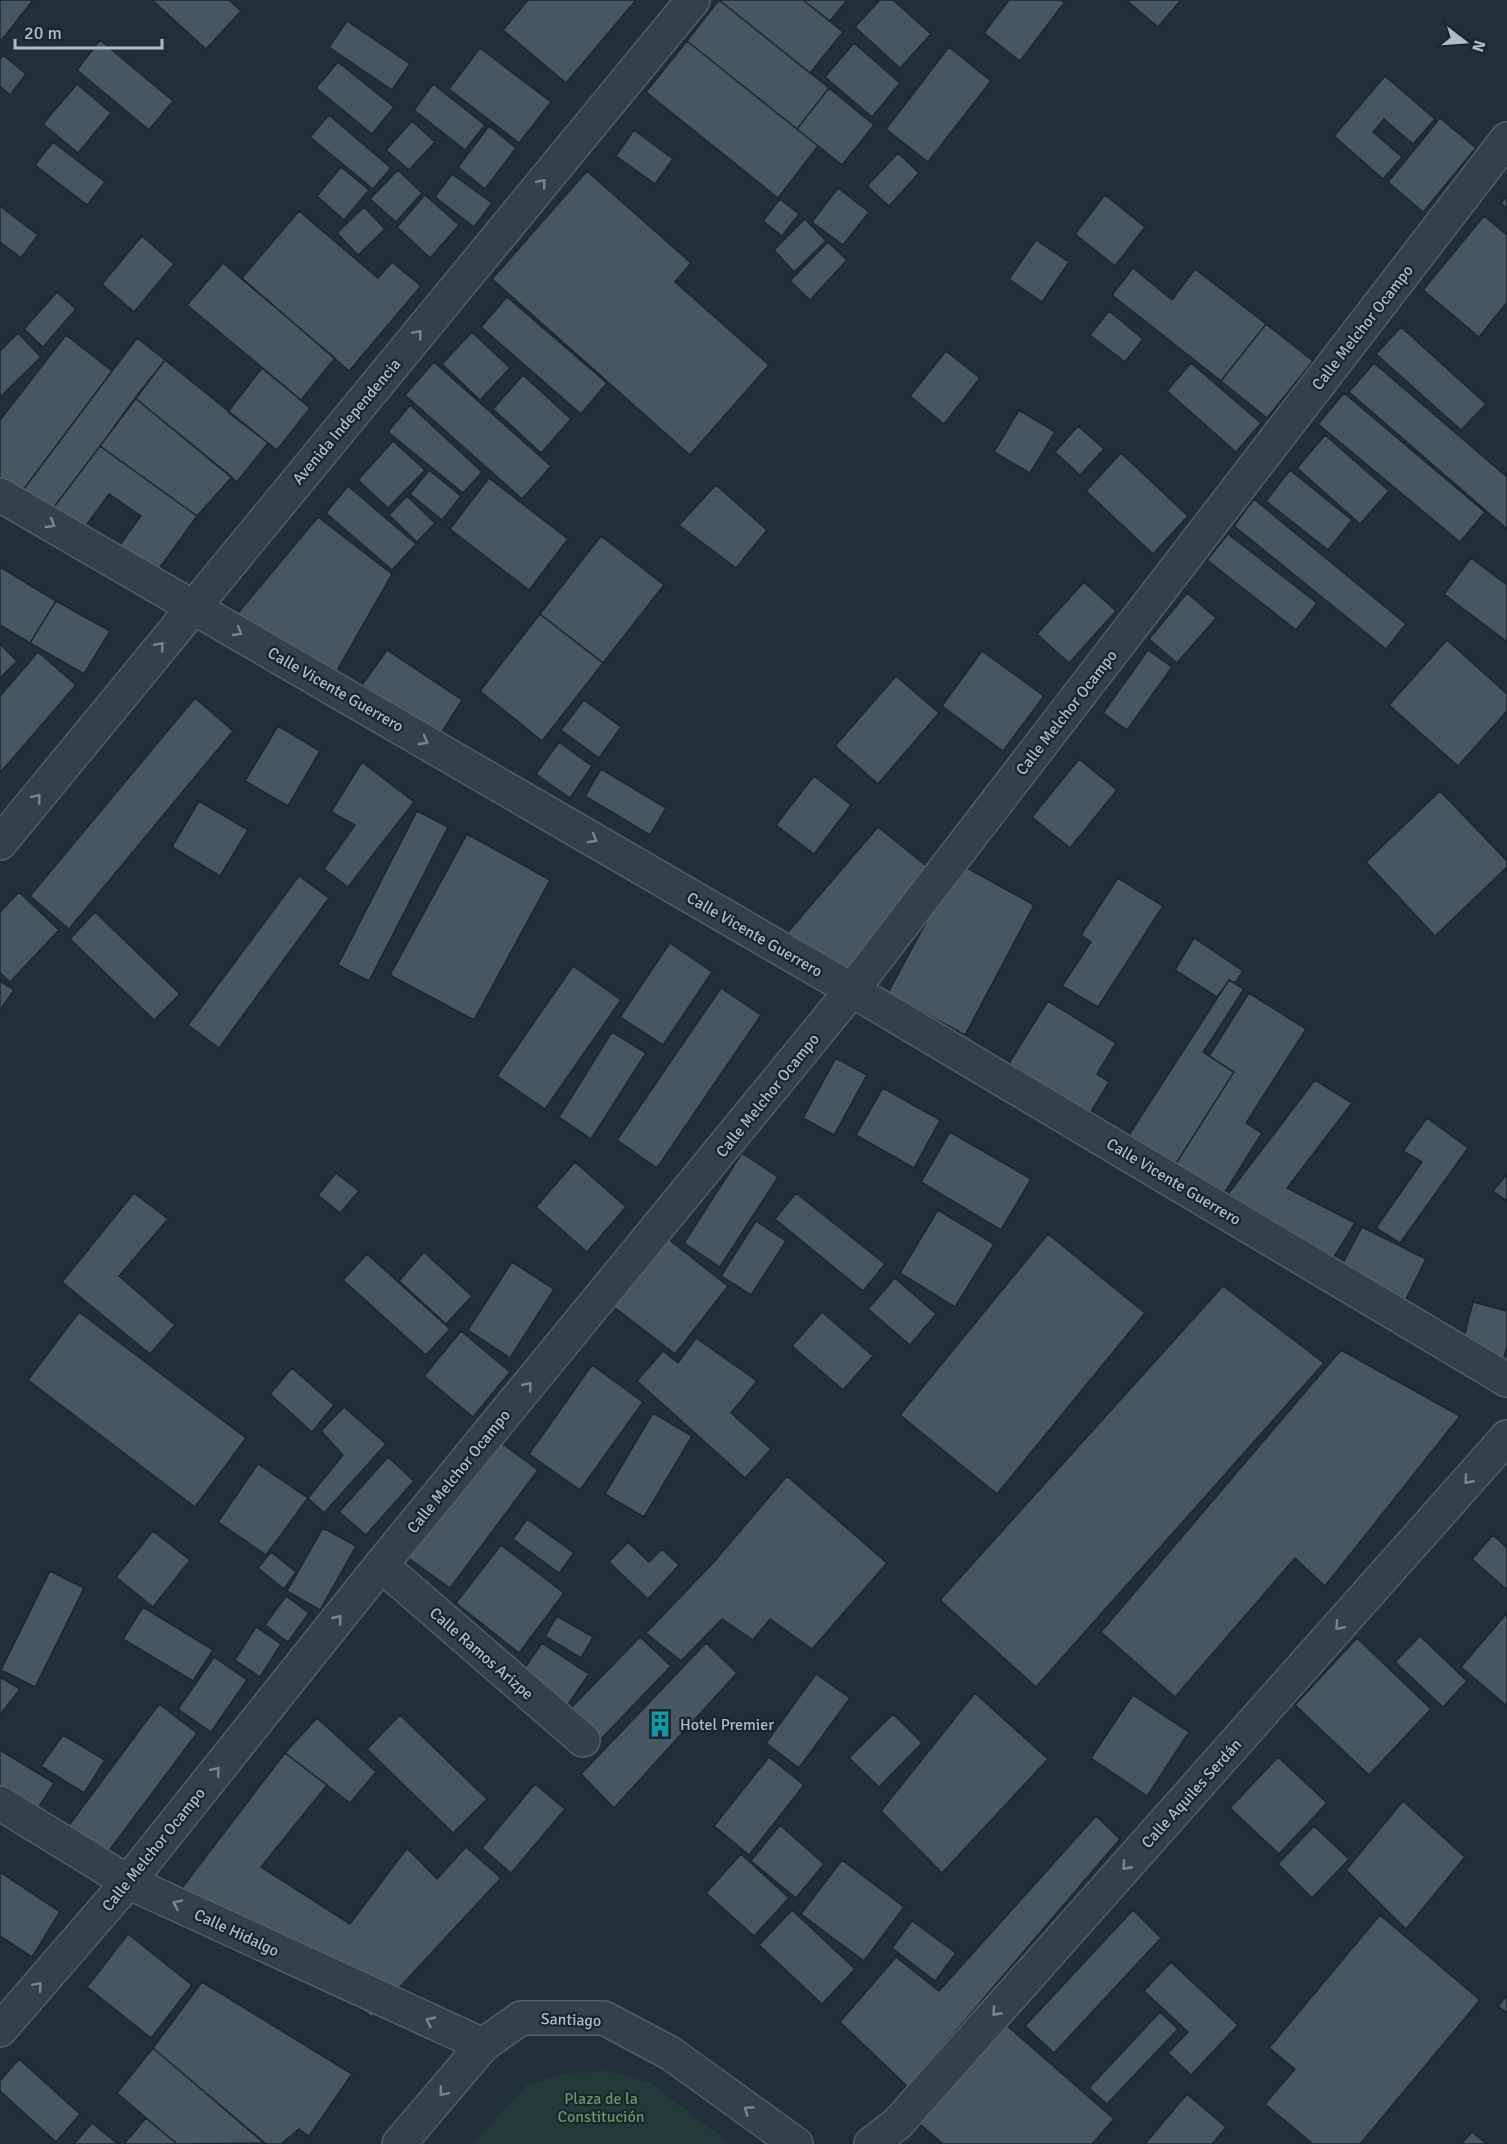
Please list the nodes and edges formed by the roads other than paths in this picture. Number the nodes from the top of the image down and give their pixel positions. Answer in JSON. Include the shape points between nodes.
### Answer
{"nodes":[{"id":1,"x":693,"y":0,"type":"edge"},
{"id":2,"x":1507,"y":139,"type":"edge"},
{"id":3,"x":0,"y":495,"type":"edge"},
{"id":4,"x":193,"y":606,"type":"junction"},
{"id":5,"x":0,"y":843,"type":"edge"},
{"id":6,"x":852,"y":990,"type":"junction"},
{"id":7,"x":1507,"y":1380,"type":"edge"},
{"id":8,"x":1507,"y":1437,"type":"edge"},
{"id":9,"x":381,"y":1565,"type":"junction"},
{"id":10,"x":583,"y":1740,"type":"dead end"},
{"id":11,"x":0,"y":1803,"type":"edge"},
{"id":12,"x":128,"y":1882,"type":"junction"},
{"id":13,"x":0,"y":2030,"type":"edge"},
{"id":14,"x":483,"y":2045,"type":"junction"},
{"id":15,"x":399,"y":2144,"type":"edge"},
{"id":16,"x":796,"y":2144,"type":"edge"},
{"id":17,"x":871,"y":2144,"type":"edge"}],
"edges":[{"from":4,"to":1,"type":"street","name":"Avenida Independencia","one_way":true},
{"from":2,"to":6,"type":"street","name":"Calle Melchor Ocampo"},
{"from":3,"to":4,"type":"street","name":"Calle Vicente Guerrero","one_way":true},
{"from":5,"to":4,"type":"street","name":"Avenida Independencia","one_way":true},
{"from":4,"to":6,"type":"street","name":"Calle Vicente Guerrero","one_way":true},
{"from":6,"to":7,"type":"street","name":"Calle Vicente Guerrero"},
{"from":9,"to":6,"type":"street","name":"Calle Melchor Ocampo","one_way":true},
{"from":8,"to":17,"type":"street","name":"Calle Aquiles Serdán","one_way":true,"via":[[898,2123]]},
{"from":9,"to":10,"type":"street","name":"Calle Ramos Arizpe"},
{"from":12,"to":9,"type":"street","name":"Calle Melchor Ocampo","one_way":true},
{"from":11,"to":12,"type":"street","name":"Calle Hidalgo"},
{"from":13,"to":12,"type":"street","name":"Calle Melchor Ocampo","one_way":true},
{"from":14,"to":12,"type":"street","name":"Calle Hidalgo","one_way":true},
{"from":14,"to":15,"type":"street","name":"Santiago","one_way":true},
{"from":16,"to":14,"type":"street","name":"Santiago","one_way":true,"via":[[670,2053],[604,2018],[521,2018]]}]}
